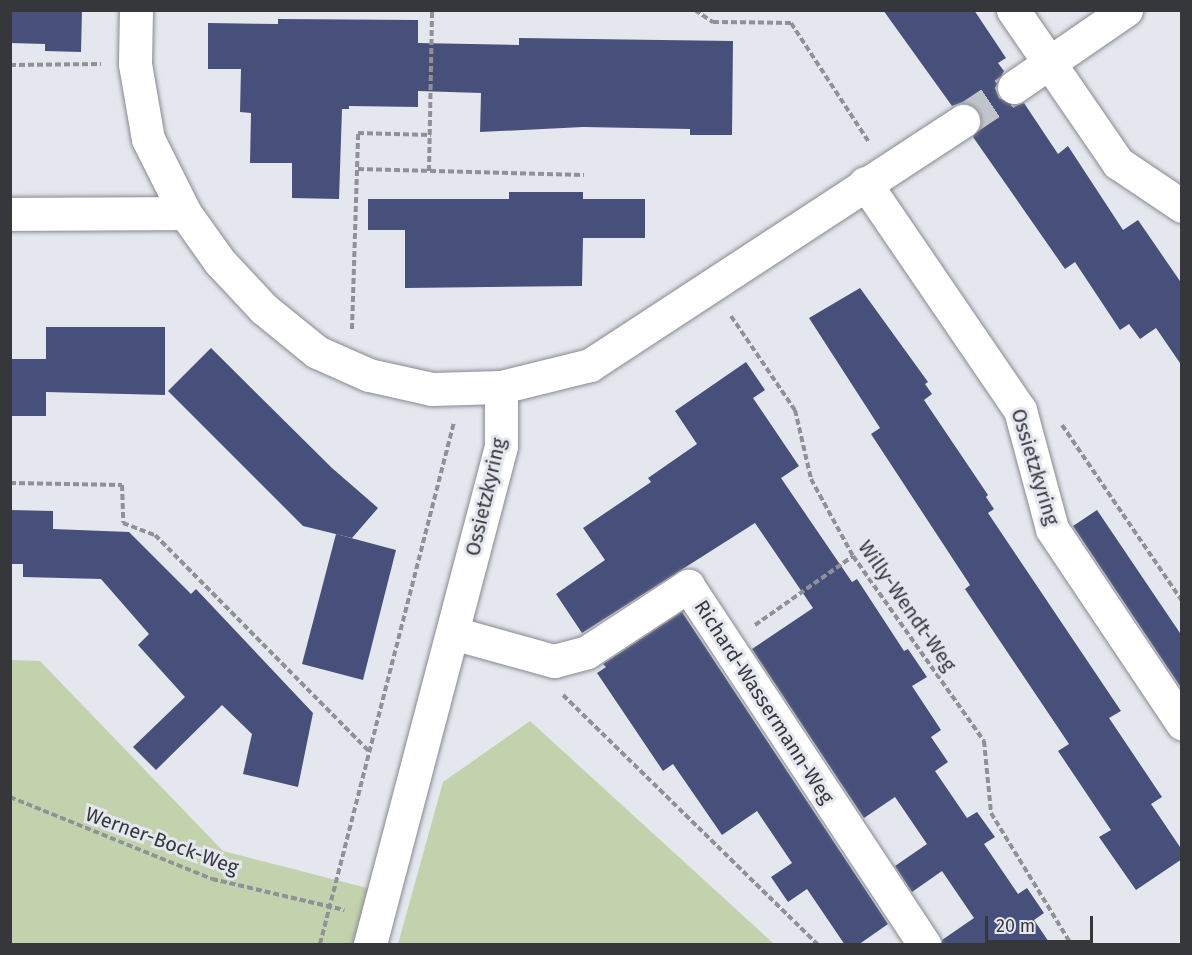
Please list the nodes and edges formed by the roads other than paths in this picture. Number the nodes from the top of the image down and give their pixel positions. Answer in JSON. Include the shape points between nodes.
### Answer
{"nodes":[{"id":1,"x":136,"y":10,"type":"edge"},
{"id":2,"x":1013,"y":10,"type":"edge"},
{"id":3,"x":1126,"y":10,"type":"edge"},
{"id":4,"x":1051,"y":63,"type":"junction"},
{"id":5,"x":1014,"y":87,"type":"tunnel mouth"},
{"id":6,"x":963,"y":121,"type":"tunnel mouth"},
{"id":7,"x":865,"y":183,"type":"junction"},
{"id":8,"x":1182,"y":206,"type":"edge"},
{"id":9,"x":185,"y":213,"type":"junction"},
{"id":10,"x":10,"y":214,"type":"edge"},
{"id":11,"x":501,"y":387,"type":"junction"},
{"id":12,"x":453,"y":633,"type":"junction"},
{"id":13,"x":1182,"y":723,"type":"edge"},
{"id":14,"x":374,"y":931,"type":"edge"},
{"id":15,"x":924,"y":945,"type":"edge"}],
"edges":[{"from":1,"to":9,"type":"street","via":[[135,64],[148,139]]},
{"from":2,"to":4,"type":"street"},
{"from":3,"to":4,"type":"street"},
{"from":4,"to":5,"type":"street"},
{"from":4,"to":8,"type":"street","via":[[1118,163]]},
{"from":6,"to":7,"type":"street"},
{"from":7,"to":11,"type":"street","via":[[590,365]]},
{"from":7,"to":13,"type":"street","name":"Ossietzkyring","via":[[1020,410],[1052,529]]},
{"from":9,"to":10,"type":"street"},
{"from":9,"to":11,"type":"street","via":[[220,262],[264,309],[317,352],[369,375],[432,389]]},
{"from":11,"to":12,"type":"street","name":"Ossietzkyring","via":[[501,446]]},
{"from":12,"to":14,"type":"street","name":"Ossietzkyring"},
{"from":12,"to":15,"type":"street","name":"Richard-Wassermann-Weg","via":[[554,661],[587,652],[688,586]]}]}
